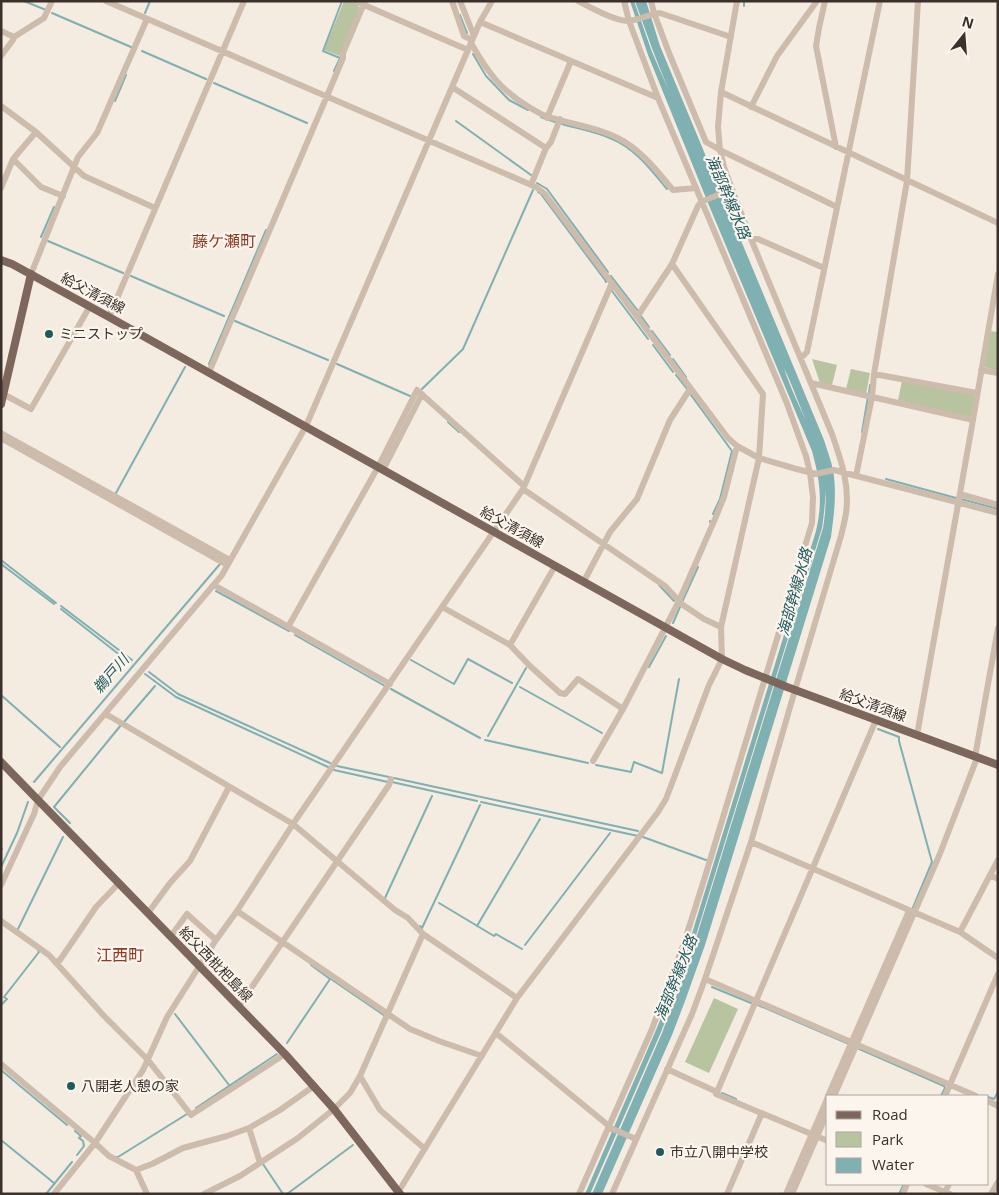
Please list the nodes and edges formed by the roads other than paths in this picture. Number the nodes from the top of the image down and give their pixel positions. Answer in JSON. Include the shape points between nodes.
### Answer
{"nodes":[{"id":1,"x":52,"y":1,"type":"edge"},
{"id":2,"x":106,"y":1,"type":"edge"},
{"id":3,"x":244,"y":1,"type":"edge"},
{"id":4,"x":355,"y":1,"type":"edge"},
{"id":5,"x":452,"y":1,"type":"edge"},
{"id":6,"x":460,"y":1,"type":"edge"},
{"id":7,"x":492,"y":1,"type":"edge"},
{"id":8,"x":578,"y":1,"type":"edge"},
{"id":9,"x":624,"y":1,"type":"edge"},
{"id":10,"x":651,"y":1,"type":"edge"},
{"id":11,"x":737,"y":1,"type":"edge"},
{"id":12,"x":817,"y":1,"type":"edge"},
{"id":13,"x":825,"y":1,"type":"edge"},
{"id":14,"x":880,"y":1,"type":"edge"},
{"id":15,"x":918,"y":1,"type":"edge"},
{"id":16,"x":364,"y":3,"type":"edge"},
{"id":17,"x":652,"y":14,"type":"junction"},
{"id":18,"x":147,"y":19,"type":"junction"},
{"id":19,"x":630,"y":20,"type":"junction"},
{"id":20,"x":480,"y":22,"type":"junction"},
{"id":21,"x":1,"y":31,"type":"edge"},
{"id":22,"x":14,"y":37,"type":"junction"},
{"id":23,"x":731,"y":37,"type":"junction"},
{"id":24,"x":471,"y":42,"type":"junction"},
{"id":25,"x":222,"y":51,"type":"junction"},
{"id":26,"x":1,"y":56,"type":"edge"},
{"id":27,"x":571,"y":61,"type":"junction"},
{"id":28,"x":452,"y":87,"type":"junction"},
{"id":29,"x":721,"y":92,"type":"junction"},
{"id":30,"x":327,"y":96,"type":"junction"},
{"id":31,"x":658,"y":98,"type":"junction"},
{"id":32,"x":1,"y":106,"type":"edge"},
{"id":33,"x":751,"y":107,"type":"junction"},
{"id":34,"x":547,"y":117,"type":"junction"},
{"id":35,"x":560,"y":120,"type":"junction"},
{"id":36,"x":36,"y":132,"type":"junction"},
{"id":37,"x":428,"y":140,"type":"junction"},
{"id":38,"x":836,"y":147,"type":"junction"},
{"id":39,"x":546,"y":148,"type":"junction"},
{"id":40,"x":720,"y":150,"type":"junction"},
{"id":41,"x":849,"y":153,"type":"junction"},
{"id":42,"x":13,"y":159,"type":"junction"},
{"id":43,"x":74,"y":168,"type":"junction"},
{"id":44,"x":907,"y":181,"type":"junction"},
{"id":45,"x":531,"y":185,"type":"junction"},
{"id":46,"x":1,"y":188,"type":"edge"},
{"id":47,"x":696,"y":188,"type":"junction"},
{"id":48,"x":732,"y":189,"type":"junction"},
{"id":49,"x":63,"y":196,"type":"junction"},
{"id":50,"x":704,"y":201,"type":"junction"},
{"id":51,"x":837,"y":207,"type":"junction"},
{"id":52,"x":155,"y":208,"type":"junction"},
{"id":53,"x":998,"y":224,"type":"edge"},
{"id":54,"x":751,"y":239,"type":"junction"},
{"id":55,"x":1,"y":260,"type":"edge"},
{"id":56,"x":672,"y":264,"type":"junction"},
{"id":57,"x":824,"y":268,"type":"junction"},
{"id":58,"x":31,"y":274,"type":"junction"},
{"id":59,"x":998,"y":274,"type":"edge"},
{"id":60,"x":612,"y":283,"type":"junction"},
{"id":61,"x":90,"y":306,"type":"junction"},
{"id":62,"x":109,"y":316,"type":"junction"},
{"id":63,"x":637,"y":317,"type":"junction"},
{"id":64,"x":801,"y":358,"type":"junction"},
{"id":65,"x":981,"y":370,"type":"junction"},
{"id":66,"x":209,"y":372,"type":"junction"},
{"id":67,"x":998,"y":373,"type":"edge"},
{"id":68,"x":874,"y":374,"type":"junction"},
{"id":69,"x":811,"y":383,"type":"junction"},
{"id":70,"x":690,"y":389,"type":"junction"},
{"id":71,"x":977,"y":393,"type":"junction"},
{"id":72,"x":3,"y":394,"type":"junction"},
{"id":73,"x":872,"y":396,"type":"junction"},
{"id":74,"x":1,"y":404,"type":"edge"},
{"id":75,"x":973,"y":420,"type":"junction"},
{"id":76,"x":306,"y":426,"type":"junction"},
{"id":77,"x":1,"y":432,"type":"edge"},
{"id":78,"x":1,"y":438,"type":"edge"},
{"id":79,"x":737,"y":446,"type":"junction"},
{"id":80,"x":759,"y":458,"type":"junction"},
{"id":81,"x":380,"y":468,"type":"junction"},
{"id":82,"x":813,"y":473,"type":"junction"},
{"id":83,"x":845,"y":473,"type":"junction"},
{"id":84,"x":856,"y":476,"type":"junction"},
{"id":85,"x":524,"y":488,"type":"junction"},
{"id":86,"x":959,"y":498,"type":"junction"},
{"id":87,"x":117,"y":500,"type":"junction"},
{"id":88,"x":998,"y":505,"type":"edge"},
{"id":89,"x":998,"y":514,"type":"edge"},
{"id":90,"x":493,"y":532,"type":"junction"},
{"id":91,"x":603,"y":544,"type":"junction"},
{"id":92,"x":228,"y":562,"type":"junction"},
{"id":93,"x":556,"y":566,"type":"junction"},
{"id":94,"x":584,"y":581,"type":"junction"},
{"id":95,"x":214,"y":585,"type":"junction"},
{"id":96,"x":679,"y":601,"type":"junction"},
{"id":97,"x":442,"y":607,"type":"junction"},
{"id":98,"x":288,"y":627,"type":"junction"},
{"id":99,"x":721,"y":627,"type":"junction"},
{"id":100,"x":666,"y":628,"type":"junction"},
{"id":101,"x":998,"y":628,"type":"edge"},
{"id":102,"x":510,"y":645,"type":"junction"},
{"id":103,"x":722,"y":660,"type":"junction"},
{"id":104,"x":767,"y":679,"type":"junction"},
{"id":105,"x":390,"y":684,"type":"junction"},
{"id":106,"x":791,"y":688,"type":"junction"},
{"id":107,"x":623,"y":709,"type":"junction"},
{"id":108,"x":105,"y":714,"type":"junction"},
{"id":109,"x":876,"y":720,"type":"junction"},
{"id":110,"x":918,"y":735,"type":"junction"},
{"id":111,"x":976,"y":757,"type":"junction"},
{"id":112,"x":593,"y":761,"type":"dead end"},
{"id":113,"x":1,"y":762,"type":"edge"},
{"id":114,"x":998,"y":765,"type":"edge"},
{"id":115,"x":391,"y":779,"type":"dead end"},
{"id":116,"x":229,"y":787,"type":"junction"},
{"id":117,"x":38,"y":800,"type":"junction"},
{"id":118,"x":293,"y":824,"type":"junction"},
{"id":119,"x":751,"y":842,"type":"junction"},
{"id":120,"x":998,"y":860,"type":"edge"},
{"id":121,"x":337,"y":862,"type":"junction"},
{"id":122,"x":813,"y":868,"type":"junction"},
{"id":123,"x":990,"y":875,"type":"junction"},
{"id":124,"x":998,"y":880,"type":"edge"},
{"id":125,"x":119,"y":883,"type":"junction"},
{"id":126,"x":1,"y":884,"type":"edge"},
{"id":127,"x":237,"y":911,"type":"junction"},
{"id":128,"x":911,"y":912,"type":"junction"},
{"id":129,"x":148,"y":913,"type":"junction"},
{"id":130,"x":1,"y":920,"type":"edge"},
{"id":131,"x":960,"y":932,"type":"junction"},
{"id":132,"x":423,"y":934,"type":"junction"},
{"id":133,"x":171,"y":936,"type":"junction"},
{"id":134,"x":216,"y":940,"type":"junction"},
{"id":135,"x":283,"y":942,"type":"junction"},
{"id":136,"x":998,"y":958,"type":"edge"},
{"id":137,"x":55,"y":962,"type":"junction"},
{"id":138,"x":200,"y":965,"type":"junction"},
{"id":139,"x":998,"y":974,"type":"edge"},
{"id":140,"x":705,"y":979,"type":"junction"},
{"id":141,"x":517,"y":998,"type":"junction"},
{"id":142,"x":756,"y":1001,"type":"junction"},
{"id":143,"x":239,"y":1006,"type":"junction"},
{"id":144,"x":387,"y":1014,"type":"junction"},
{"id":145,"x":496,"y":1033,"type":"junction"},
{"id":146,"x":854,"y":1043,"type":"junction"},
{"id":147,"x":285,"y":1054,"type":"junction"},
{"id":148,"x":482,"y":1056,"type":"junction"},
{"id":149,"x":148,"y":1060,"type":"junction"},
{"id":150,"x":1,"y":1064,"type":"edge"},
{"id":151,"x":667,"y":1070,"type":"junction"},
{"id":152,"x":360,"y":1076,"type":"junction"},
{"id":153,"x":950,"y":1085,"type":"junction"},
{"id":154,"x":314,"y":1086,"type":"junction"},
{"id":155,"x":717,"y":1092,"type":"junction"},
{"id":156,"x":828,"y":1095,"type":"edge"},
{"id":157,"x":834,"y":1095,"type":"edge"},
{"id":158,"x":945,"y":1095,"type":"edge"},
{"id":159,"x":974,"y":1095,"type":"edge"},
{"id":160,"x":826,"y":1102,"type":"edge"},
{"id":161,"x":334,"y":1109,"type":"junction"},
{"id":162,"x":762,"y":1113,"type":"junction"},
{"id":163,"x":826,"y":1114,"type":"edge"},
{"id":164,"x":609,"y":1127,"type":"junction"},
{"id":165,"x":248,"y":1128,"type":"junction"},
{"id":166,"x":814,"y":1135,"type":"junction"},
{"id":167,"x":636,"y":1139,"type":"junction"},
{"id":168,"x":826,"y":1140,"type":"edge"},
{"id":169,"x":95,"y":1142,"type":"junction"},
{"id":170,"x":425,"y":1149,"type":"junction"},
{"id":171,"x":260,"y":1163,"type":"junction"},
{"id":172,"x":136,"y":1170,"type":"junction"},
{"id":173,"x":998,"y":1182,"type":"edge"},
{"id":174,"x":928,"y":1185,"type":"edge"},
{"id":175,"x":398,"y":1193,"type":"edge"},
{"id":176,"x":947,"y":1193,"type":"edge"},
{"id":177,"x":54,"y":1194,"type":"edge"},
{"id":178,"x":147,"y":1194,"type":"edge"},
{"id":179,"x":204,"y":1194,"type":"edge"},
{"id":180,"x":579,"y":1194,"type":"edge"},
{"id":181,"x":612,"y":1194,"type":"edge"},
{"id":182,"x":727,"y":1194,"type":"edge"},
{"id":183,"x":786,"y":1194,"type":"edge"},
{"id":184,"x":792,"y":1194,"type":"edge"},
{"id":185,"x":991,"y":1194,"type":"edge"}],
"edges":[{"from":1,"to":22,"type":"street","via":[[44,18]]},
{"from":2,"to":18,"type":"street"},
{"from":3,"to":25,"type":"street"},
{"from":4,"to":16,"type":"street"},
{"from":5,"to":24,"type":"street","via":[[464,36]]},
{"from":6,"to":24,"type":"street"},
{"from":7,"to":20,"type":"street"},
{"from":8,"to":19,"type":"street","via":[[616,19]]},
{"from":9,"to":19,"type":"street"},
{"from":10,"to":17,"type":"street"},
{"from":11,"to":23,"type":"street"},
{"from":12,"to":33,"type":"street","via":[[777,56]]},
{"from":13,"to":38,"type":"street","via":[[816,46]]},
{"from":14,"to":41,"type":"street"},
{"from":15,"to":44,"type":"street"},
{"from":16,"to":24,"type":"street"},
{"from":16,"to":30,"type":"street"},
{"from":17,"to":19,"type":"street"},
{"from":17,"to":23,"type":"street","via":[[660,13]]},
{"from":17,"to":40,"type":"street","via":[[706,142]]},
{"from":18,"to":25,"type":"street"},
{"from":18,"to":43,"type":"street","via":[[97,133],[78,157]]},
{"from":19,"to":31,"type":"street"},
{"from":20,"to":24,"type":"street"},
{"from":20,"to":27,"type":"street"},
{"from":21,"to":22,"type":"street"},
{"from":22,"to":26,"type":"street"},
{"from":23,"to":29,"type":"street"},
{"from":24,"to":28,"type":"street"},
{"from":24,"to":34,"type":"street","via":[[494,79],[513,97]]},
{"from":25,"to":30,"type":"street"},
{"from":25,"to":52,"type":"street"},
{"from":27,"to":31,"type":"street"},
{"from":27,"to":34,"type":"street"},
{"from":28,"to":37,"type":"street"},
{"from":28,"to":39,"type":"street"},
{"from":29,"to":33,"type":"street"},
{"from":29,"to":40,"type":"street"},
{"from":30,"to":37,"type":"street"},
{"from":30,"to":66,"type":"street"},
{"from":31,"to":47,"type":"street"},
{"from":32,"to":36,"type":"street"},
{"from":33,"to":38,"type":"street"},
{"from":34,"to":35,"type":"street"},
{"from":35,"to":39,"type":"street"},
{"from":35,"to":47,"type":"street","via":[[624,141],[656,169],[673,190]]},
{"from":36,"to":42,"type":"street"},
{"from":36,"to":43,"type":"street"},
{"from":37,"to":45,"type":"street"},
{"from":37,"to":76,"type":"street"},
{"from":38,"to":41,"type":"street"},
{"from":39,"to":45,"type":"street"},
{"from":40,"to":48,"type":"street"},
{"from":40,"to":51,"type":"street"},
{"from":41,"to":44,"type":"street"},
{"from":41,"to":51,"type":"street"},
{"from":42,"to":46,"type":"street"},
{"from":42,"to":49,"type":"street","via":[[41,187]]},
{"from":43,"to":49,"type":"street"},
{"from":43,"to":52,"type":"street","via":[[84,176]]},
{"from":44,"to":53,"type":"street"},
{"from":44,"to":68,"type":"street"},
{"from":45,"to":60,"type":"street","via":[[545,194]]},
{"from":47,"to":50,"type":"street"},
{"from":48,"to":50,"type":"street"},
{"from":48,"to":54,"type":"street"},
{"from":49,"to":58,"type":"street"},
{"from":50,"to":56,"type":"street","via":[[698,206]]},
{"from":50,"to":82,"type":"street"},
{"from":51,"to":57,"type":"street"},
{"from":52,"to":62,"type":"street"},
{"from":54,"to":57,"type":"street","via":[[758,239]]},
{"from":54,"to":64,"type":"street"},
{"from":55,"to":58,"type":"main road","name":"給父清須線"},
{"from":56,"to":63,"type":"street"},
{"from":56,"to":80,"type":"street","via":[[763,394]]},
{"from":57,"to":64,"type":"street","via":[[807,352]]},
{"from":58,"to":61,"type":"main road","name":"給父清須線"},
{"from":58,"to":72,"type":"main road"},
{"from":59,"to":65,"type":"street"},
{"from":60,"to":63,"type":"street"},
{"from":60,"to":85,"type":"street"},
{"from":61,"to":62,"type":"main road","name":"給父清須線"},
{"from":61,"to":72,"type":"street","via":[[31,409]]},
{"from":62,"to":66,"type":"main road","name":"給父清須線"},
{"from":63,"to":70,"type":"street"},
{"from":64,"to":69,"type":"street"},
{"from":65,"to":67,"type":"street"},
{"from":65,"to":71,"type":"street"},
{"from":66,"to":76,"type":"main road","name":"給父清須線"},
{"from":68,"to":71,"type":"street"},
{"from":68,"to":73,"type":"street"},
{"from":69,"to":73,"type":"street"},
{"from":69,"to":83,"type":"street"},
{"from":70,"to":79,"type":"street"},
{"from":70,"to":91,"type":"street","via":[[670,420],[636,499]]},
{"from":71,"to":75,"type":"street"},
{"from":72,"to":74,"type":"main road"},
{"from":73,"to":75,"type":"street"},
{"from":73,"to":84,"type":"street"},
{"from":75,"to":86,"type":"street"},
{"from":76,"to":81,"type":"main road","name":"給父清須線"},
{"from":76,"to":92,"type":"street"},
{"from":77,"to":87,"type":"street"},
{"from":78,"to":87,"type":"street"},
{"from":79,"to":80,"type":"street"},
{"from":79,"to":96,"type":"street","via":[[724,497]]},
{"from":80,"to":82,"type":"street"},
{"from":80,"to":99,"type":"street"},
{"from":81,"to":85,"type":"street","via":[[417,390]]},
{"from":81,"to":90,"type":"main road","name":"給父清須線"},
{"from":81,"to":98,"type":"street"},
{"from":82,"to":83,"type":"street","via":[[834,470]]},
{"from":82,"to":104,"type":"street","via":[[812,523]]},
{"from":83,"to":84,"type":"street"},
{"from":83,"to":106,"type":"street","via":[[846,513],[838,545]]},
{"from":84,"to":86,"type":"street"},
{"from":85,"to":90,"type":"street"},
{"from":85,"to":91,"type":"street"},
{"from":86,"to":88,"type":"street"},
{"from":86,"to":89,"type":"street"},
{"from":86,"to":110,"type":"street"},
{"from":87,"to":92,"type":"street"},
{"from":90,"to":93,"type":"main road","name":"給父清須線"},
{"from":90,"to":97,"type":"street"},
{"from":91,"to":94,"type":"street"},
{"from":91,"to":96,"type":"street","via":[[664,586]]},
{"from":92,"to":95,"type":"street"},
{"from":93,"to":94,"type":"main road","name":"給父清須線"},
{"from":93,"to":102,"type":"street"},
{"from":94,"to":100,"type":"main road","name":"給父清須線"},
{"from":95,"to":98,"type":"street"},
{"from":95,"to":108,"type":"street"},
{"from":96,"to":99,"type":"street"},
{"from":96,"to":100,"type":"street"},
{"from":97,"to":102,"type":"street"},
{"from":97,"to":105,"type":"street"},
{"from":98,"to":105,"type":"street"},
{"from":99,"to":103,"type":"street"},
{"from":100,"to":103,"type":"main road","name":"給父清須線"},
{"from":100,"to":107,"type":"street"},
{"from":101,"to":111,"type":"street"},
{"from":102,"to":107,"type":"street","via":[[560,693],[565,694],[578,679]]},
{"from":103,"to":104,"type":"main road","name":"給父清須線"},
{"from":103,"to":141,"type":"street","via":[[709,685],[666,799]]},
{"from":104,"to":106,"type":"main road","name":"給父清須線"},
{"from":104,"to":164,"type":"street","via":[[684,943],[652,1029]]},
{"from":105,"to":118,"type":"street"},
{"from":106,"to":109,"type":"main road","name":"給父清須線"},
{"from":106,"to":119,"type":"street"},
{"from":107,"to":112,"type":"street"},
{"from":108,"to":116,"type":"street"},
{"from":108,"to":117,"type":"street","via":[[60,767]]},
{"from":109,"to":110,"type":"main road","name":"給父清須線"},
{"from":109,"to":122,"type":"street"},
{"from":110,"to":111,"type":"main road","name":"給父清須線"},
{"from":111,"to":114,"type":"main road","name":"給父清須線"},
{"from":111,"to":128,"type":"street","via":[[939,856]]},
{"from":113,"to":117,"type":"main road","name":"給父西枇杷島線"},
{"from":115,"to":121,"type":"street"},
{"from":116,"to":118,"type":"street"},
{"from":116,"to":129,"type":"street","via":[[190,861]]},
{"from":117,"to":125,"type":"main road","name":"給父西枇杷島線"},
{"from":117,"to":126,"type":"street"},
{"from":118,"to":121,"type":"street"},
{"from":118,"to":127,"type":"street"},
{"from":119,"to":122,"type":"street"},
{"from":119,"to":140,"type":"street"},
{"from":120,"to":123,"type":"street"},
{"from":121,"to":132,"type":"street","via":[[408,918]]},
{"from":121,"to":135,"type":"street"},
{"from":122,"to":128,"type":"street"},
{"from":122,"to":142,"type":"street"},
{"from":123,"to":124,"type":"street"},
{"from":123,"to":131,"type":"street"},
{"from":125,"to":129,"type":"main road","name":"給父西枇杷島線"},
{"from":125,"to":137,"type":"street","via":[[96,907],[60,960]]},
{"from":127,"to":134,"type":"street"},
{"from":127,"to":135,"type":"street"},
{"from":128,"to":131,"type":"street"},
{"from":128,"to":146,"type":"street"},
{"from":129,"to":133,"type":"main road","name":"給父西枇杷島線"},
{"from":130,"to":137,"type":"street"},
{"from":131,"to":136,"type":"street"},
{"from":132,"to":141,"type":"street"},
{"from":132,"to":144,"type":"street"},
{"from":133,"to":134,"type":"street","via":[[187,914]]},
{"from":133,"to":138,"type":"main road","name":"給父西枇杷島線"},
{"from":134,"to":138,"type":"street"},
{"from":135,"to":143,"type":"street"},
{"from":135,"to":144,"type":"street"},
{"from":137,"to":149,"type":"street"},
{"from":138,"to":143,"type":"main road","name":"給父西枇杷島線"},
{"from":138,"to":149,"type":"street","via":[[167,1017]]},
{"from":139,"to":153,"type":"street"},
{"from":140,"to":142,"type":"street"},
{"from":140,"to":151,"type":"street"},
{"from":141,"to":145,"type":"street"},
{"from":142,"to":146,"type":"street"},
{"from":142,"to":155,"type":"street"},
{"from":143,"to":147,"type":"main road","name":"給父西枇杷島線"},
{"from":144,"to":148,"type":"street","via":[[410,1030]]},
{"from":144,"to":152,"type":"street"},
{"from":145,"to":148,"type":"street"},
{"from":145,"to":164,"type":"street"},
{"from":146,"to":153,"type":"street"},
{"from":146,"to":156,"type":"street"},
{"from":146,"to":157,"type":"street"},
{"from":147,"to":149,"type":"street","via":[[191,1115]]},
{"from":147,"to":154,"type":"main road","name":"給父西枇杷島線"},
{"from":148,"to":170,"type":"street"},
{"from":149,"to":169,"type":"street"},
{"from":150,"to":169,"type":"street"},
{"from":151,"to":155,"type":"street"},
{"from":151,"to":167,"type":"street"},
{"from":152,"to":161,"type":"street","via":[[350,1093]]},
{"from":152,"to":170,"type":"street","via":[[380,1110]]},
{"from":153,"to":158,"type":"street"},
{"from":153,"to":159,"type":"street"},
{"from":154,"to":161,"type":"main road","name":"給父西枇杷島線"},
{"from":154,"to":165,"type":"street"},
{"from":155,"to":162,"type":"street"},
{"from":160,"to":166,"type":"street"},
{"from":161,"to":171,"type":"street"},
{"from":161,"to":175,"type":"main road","name":"給父西枇杷島線"},
{"from":162,"to":166,"type":"street"},
{"from":162,"to":182,"type":"street"},
{"from":163,"to":166,"type":"street"},
{"from":164,"to":167,"type":"street"},
{"from":164,"to":180,"type":"street"},
{"from":165,"to":171,"type":"street"},
{"from":165,"to":172,"type":"street","via":[[183,1148]]},
{"from":166,"to":168,"type":"street"},
{"from":166,"to":183,"type":"street"},
{"from":166,"to":184,"type":"street"},
{"from":167,"to":181,"type":"street"},
{"from":169,"to":172,"type":"street","via":[[109,1156]]},
{"from":169,"to":177,"type":"street"},
{"from":170,"to":175,"type":"street"},
{"from":171,"to":179,"type":"street"},
{"from":172,"to":178,"type":"street"},
{"from":173,"to":185,"type":"street"},
{"from":174,"to":176,"type":"street"}]}
